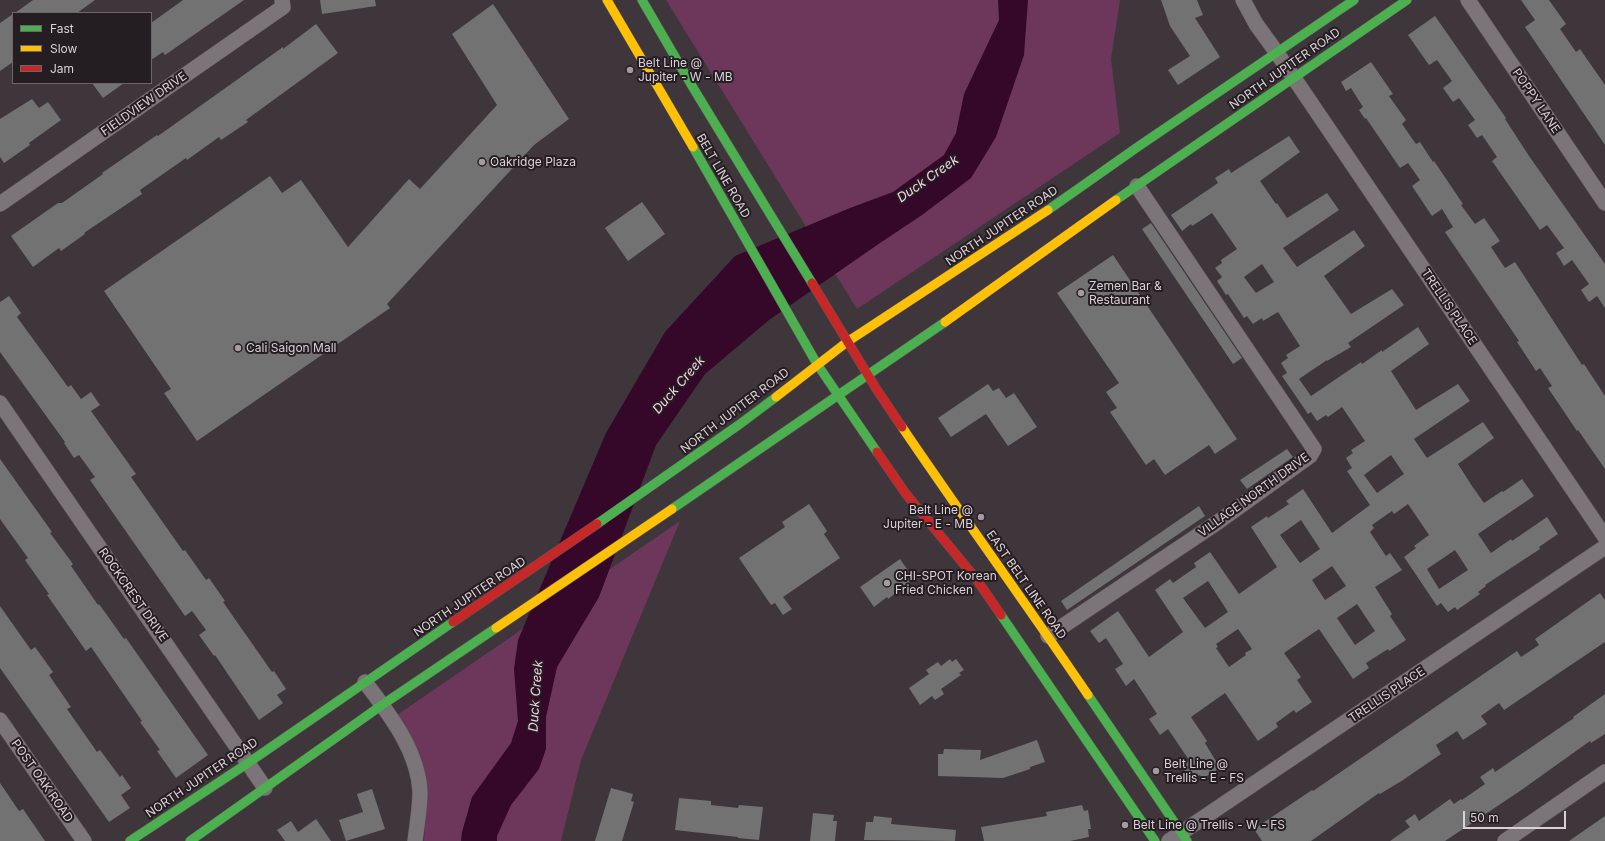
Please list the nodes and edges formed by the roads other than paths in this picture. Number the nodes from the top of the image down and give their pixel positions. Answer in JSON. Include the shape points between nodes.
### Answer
{"nodes":[{"id":1,"x":282,"y":0,"type":"edge"},
{"id":2,"x":607,"y":0,"type":"edge"},
{"id":3,"x":642,"y":0,"type":"edge"},
{"id":4,"x":1243,"y":0,"type":"edge"},
{"id":5,"x":1354,"y":0,"type":"edge"},
{"id":6,"x":1407,"y":0,"type":"edge"},
{"id":7,"x":1468,"y":0,"type":"edge"},
{"id":8,"x":1278,"y":52,"type":"junction"},
{"id":9,"x":1294,"y":77,"type":"junction"},
{"id":10,"x":1137,"y":186,"type":"junction"},
{"id":11,"x":1605,"y":202,"type":"edge"},
{"id":12,"x":0,"y":204,"type":"edge"},
{"id":13,"x":848,"y":342,"type":"junction"},
{"id":14,"x":817,"y":364,"type":"junction"},
{"id":15,"x":867,"y":374,"type":"junction"},
{"id":16,"x":838,"y":396,"type":"junction"},
{"id":17,"x":0,"y":403,"type":"edge"},
{"id":18,"x":1605,"y":537,"type":"edge"},
{"id":19,"x":1605,"y":547,"type":"edge"},
{"id":20,"x":1048,"y":636,"type":"junction"},
{"id":21,"x":365,"y":682,"type":"junction"},
{"id":22,"x":382,"y":705,"type":"junction"},
{"id":23,"x":0,"y":720,"type":"edge"},
{"id":24,"x":248,"y":763,"type":"junction"},
{"id":25,"x":1605,"y":772,"type":"edge"},
{"id":26,"x":265,"y":788,"type":"junction"},
{"id":27,"x":1179,"y":839,"type":"edge"},
{"id":28,"x":84,"y":841,"type":"edge"},
{"id":29,"x":130,"y":841,"type":"edge"},
{"id":30,"x":190,"y":841,"type":"edge"},
{"id":31,"x":416,"y":841,"type":"edge"},
{"id":32,"x":1155,"y":841,"type":"edge"},
{"id":33,"x":1505,"y":841,"type":"edge"}],
"edges":[{"from":1,"to":12,"type":"street","name":"FIELDVIEW DRIVE","via":[[283,7]]},
{"from":2,"to":14,"type":"main road","name":"BELT LINE ROAD"},
{"from":3,"to":13,"type":"main road","name":"BELT LINE ROAD"},
{"from":4,"to":8,"type":"street","name":"TRELLIS PLACE","via":[[1256,24]]},
{"from":5,"to":8,"type":"main road","name":"NORTH JUPITER ROAD"},
{"from":6,"to":9,"type":"main road","name":"NORTH JUPITER ROAD"},
{"from":7,"to":11,"type":"street","name":"POPPY LANE"},
{"from":8,"to":9,"type":"street","name":"TRELLIS PLACE"},
{"from":8,"to":13,"type":"main road","name":"NORTH JUPITER ROAD","via":[[1079,193]]},
{"from":9,"to":10,"type":"main road","name":"NORTH JUPITER ROAD"},
{"from":9,"to":18,"type":"street","name":"TRELLIS PLACE"},
{"from":10,"to":15,"type":"main road","name":"NORTH JUPITER ROAD","via":[[1092,212],[1000,285]]},
{"from":10,"to":20,"type":"street","name":"VILLAGE NORTH DRIVE","via":[[1314,449],[1310,456],[1218,522]]},
{"from":13,"to":14,"type":"main road","name":"NORTH JUPITER ROAD"},
{"from":13,"to":15,"type":"main road","name":"EAST BELT LINE ROAD"},
{"from":14,"to":16,"type":"main road"},
{"from":14,"to":21,"type":"main road","name":"NORTH JUPITER ROAD","via":[[726,434],[526,574]]},
{"from":15,"to":16,"type":"main road","name":"NORTH JUPITER ROAD"},
{"from":15,"to":20,"type":"main road","name":"EAST BELT LINE ROAD","via":[[919,454]]},
{"from":16,"to":22,"type":"main road","name":"NORTH JUPITER ROAD"},
{"from":16,"to":32,"type":"main road","via":[[906,494],[977,580]]},
{"from":17,"to":24,"type":"street","name":"ROCKCREST DRIVE"},
{"from":19,"to":27,"type":"street","name":"TRELLIS PLACE"},
{"from":20,"to":27,"type":"main road","name":"EAST BELT LINE ROAD"},
{"from":21,"to":22,"type":"street"},
{"from":21,"to":24,"type":"main road","name":"NORTH JUPITER ROAD"},
{"from":22,"to":26,"type":"main road","name":"NORTH JUPITER ROAD"},
{"from":22,"to":31,"type":"street","via":[[408,747],[417,773],[420,792]]},
{"from":23,"to":28,"type":"street","name":"POST OAK ROAD"},
{"from":24,"to":26,"type":"street","name":"ROCKCREST DRIVE"},
{"from":24,"to":29,"type":"main road","name":"NORTH JUPITER ROAD"},
{"from":25,"to":33,"type":"street"},
{"from":26,"to":30,"type":"main road","name":"NORTH JUPITER ROAD"}]}
